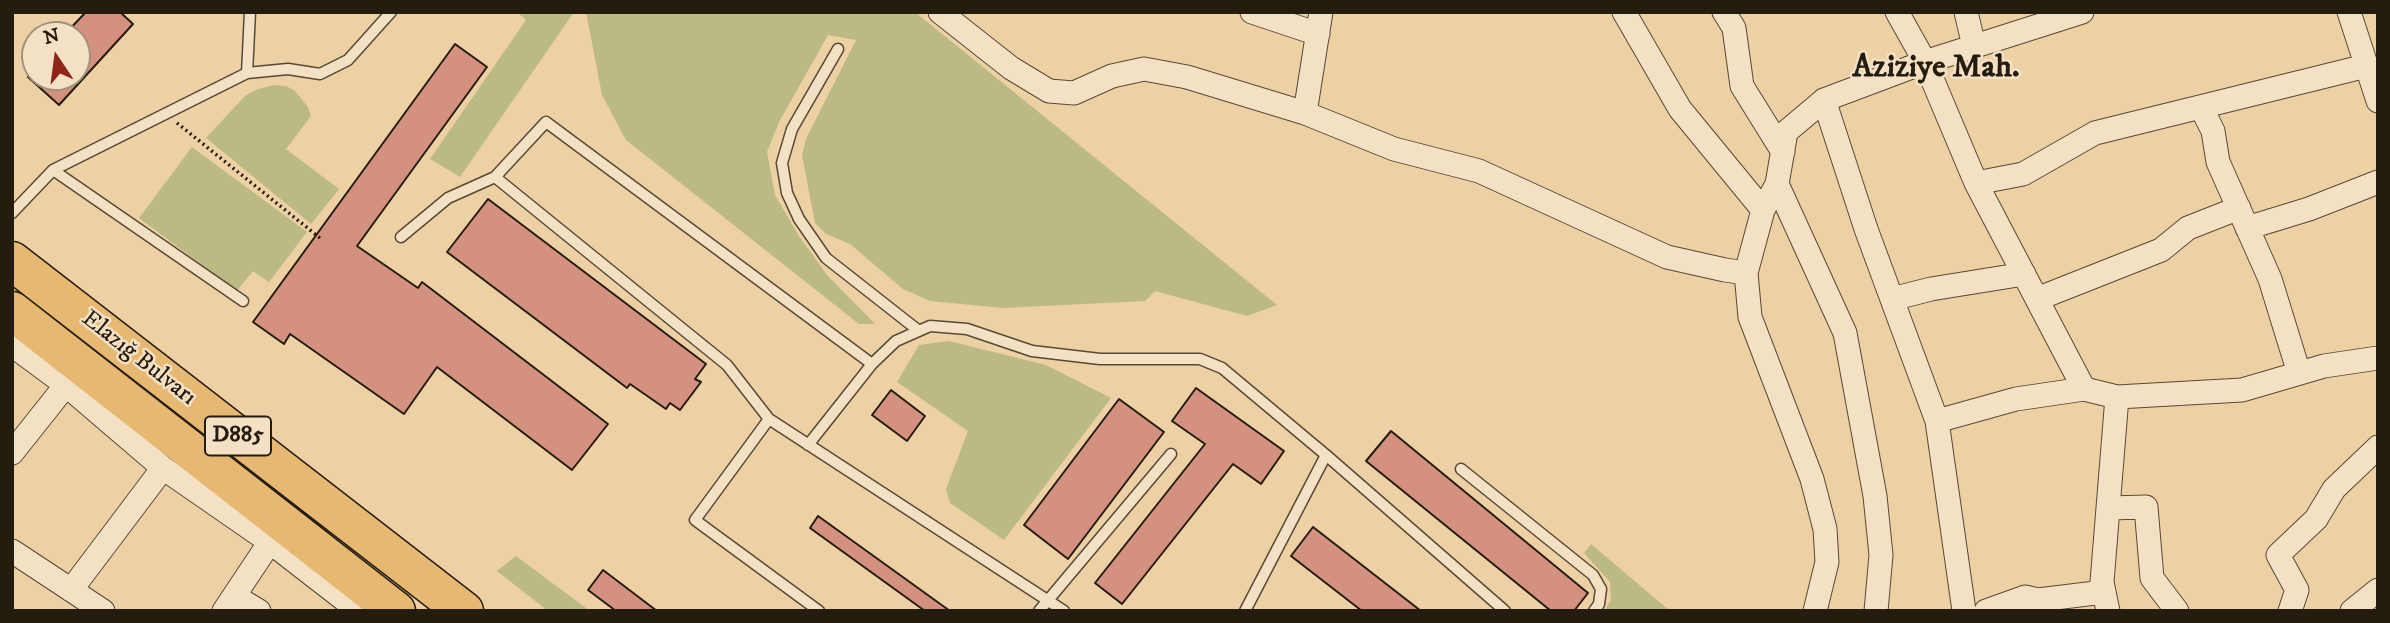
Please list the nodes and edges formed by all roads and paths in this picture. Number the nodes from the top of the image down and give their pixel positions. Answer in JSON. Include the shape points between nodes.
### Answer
{"nodes":[{"id":1,"x":250,"y":12,"type":"edge"},
{"id":2,"x":391,"y":12,"type":"edge"},
{"id":3,"x":940,"y":12,"type":"edge"},
{"id":4,"x":1252,"y":12,"type":"edge"},
{"id":5,"x":1624,"y":12,"type":"edge"},
{"id":6,"x":1724,"y":12,"type":"edge"},
{"id":7,"x":1896,"y":12,"type":"edge"},
{"id":8,"x":1966,"y":12,"type":"edge"},
{"id":9,"x":2082,"y":12,"type":"edge"},
{"id":10,"x":2349,"y":12,"type":"edge"},
{"id":11,"x":1320,"y":23,"type":"edge"},
{"id":12,"x":1975,"y":46,"type":"junction"},
{"id":13,"x":838,"y":49,"type":"dead end"},
{"id":14,"x":1925,"y":62,"type":"junction"},
{"id":15,"x":2366,"y":66,"type":"junction"},
{"id":16,"x":247,"y":73,"type":"junction"},
{"id":17,"x":1824,"y":100,"type":"junction"},
{"id":18,"x":2378,"y":102,"type":"edge"},
{"id":19,"x":2201,"y":107,"type":"junction"},
{"id":20,"x":1305,"y":113,"type":"junction"},
{"id":21,"x":165,"y":114,"type":"junction"},
{"id":22,"x":1783,"y":152,"type":"junction"},
{"id":23,"x":53,"y":170,"type":"junction"},
{"id":24,"x":495,"y":177,"type":"junction"},
{"id":25,"x":2378,"y":182,"type":"edge"},
{"id":26,"x":1976,"y":183,"type":"junction"},
{"id":27,"x":1777,"y":184,"type":"junction"},
{"id":28,"x":1763,"y":210,"type":"junction"},
{"id":29,"x":12,"y":213,"type":"edge"},
{"id":30,"x":2243,"y":218,"type":"junction"},
{"id":31,"x":401,"y":237,"type":"dead end"},
{"id":32,"x":320,"y":238,"type":"dead end"},
{"id":33,"x":12,"y":261,"type":"edge"},
{"id":34,"x":1746,"y":273,"type":"junction"},
{"id":35,"x":2024,"y":274,"type":"junction"},
{"id":36,"x":1892,"y":299,"type":"junction"},
{"id":37,"x":2037,"y":299,"type":"junction"},
{"id":38,"x":243,"y":300,"type":"dead end"},
{"id":39,"x":12,"y":311,"type":"edge"},
{"id":40,"x":919,"y":331,"type":"junction"},
{"id":41,"x":12,"y":345,"type":"edge"},
{"id":42,"x":2378,"y":358,"type":"edge"},
{"id":43,"x":872,"y":364,"type":"junction"},
{"id":44,"x":2299,"y":373,"type":"junction"},
{"id":45,"x":66,"y":385,"type":"junction"},
{"id":46,"x":2084,"y":388,"type":"junction"},
{"id":47,"x":2117,"y":397,"type":"junction"},
{"id":48,"x":769,"y":419,"type":"junction"},
{"id":49,"x":1937,"y":421,"type":"junction"},
{"id":50,"x":808,"y":445,"type":"junction"},
{"id":51,"x":12,"y":453,"type":"edge"},
{"id":52,"x":1171,"y":454,"type":"dead end"},
{"id":53,"x":1326,"y":455,"type":"junction"},
{"id":54,"x":2373,"y":462,"type":"edge"},
{"id":55,"x":163,"y":468,"type":"junction"},
{"id":56,"x":1461,"y":468,"type":"dead end"},
{"id":57,"x":2108,"y":508,"type":"junction"},
{"id":58,"x":270,"y":542,"type":"junction"},
{"id":59,"x":12,"y":551,"type":"edge"},
{"id":60,"x":428,"y":583,"type":"junction"},
{"id":61,"x":71,"y":590,"type":"junction"},
{"id":62,"x":2378,"y":590,"type":"edge"},
{"id":63,"x":1047,"y":600,"type":"junction"},
{"id":64,"x":2106,"y":601,"type":"edge"},
{"id":65,"x":229,"y":603,"type":"edge"},
{"id":66,"x":103,"y":611,"type":"edge"},
{"id":67,"x":259,"y":611,"type":"edge"},
{"id":68,"x":359,"y":611,"type":"edge"},
{"id":69,"x":396,"y":611,"type":"edge"},
{"id":70,"x":464,"y":611,"type":"edge"},
{"id":71,"x":472,"y":611,"type":"edge"},
{"id":72,"x":819,"y":611,"type":"edge"},
{"id":73,"x":1039,"y":611,"type":"edge"},
{"id":74,"x":1064,"y":611,"type":"edge"},
{"id":75,"x":1245,"y":611,"type":"edge"},
{"id":76,"x":1505,"y":611,"type":"edge"},
{"id":77,"x":1594,"y":611,"type":"edge"},
{"id":78,"x":1815,"y":611,"type":"edge"},
{"id":79,"x":1876,"y":611,"type":"edge"},
{"id":80,"x":1964,"y":611,"type":"edge"},
{"id":81,"x":1986,"y":611,"type":"edge"},
{"id":82,"x":2176,"y":611,"type":"edge"},
{"id":83,"x":2290,"y":611,"type":"edge"},
{"id":84,"x":2353,"y":611,"type":"edge"}],
"edges":[{"from":1,"to":16,"type":"lane"},
{"from":2,"to":16,"type":"lane","via":[[348,60],[320,74],[288,69]]},
{"from":3,"to":20,"type":"street","via":[[1011,68],[1049,91],[1074,93],[1112,76],[1144,69],[1187,77]]},
{"from":4,"to":11,"type":"street"},
{"from":5,"to":28,"type":"street","via":[[1680,109]]},
{"from":6,"to":22,"type":"street","via":[[1734,28],[1742,86]]},
{"from":7,"to":14,"type":"street"},
{"from":8,"to":12,"type":"street"},
{"from":9,"to":12,"type":"street"},
{"from":10,"to":15,"type":"street"},
{"from":11,"to":20,"type":"street"},
{"from":12,"to":14,"type":"street"},
{"from":13,"to":40,"type":"lane","via":[[792,129],[782,163],[787,193],[826,258]]},
{"from":14,"to":17,"type":"street"},
{"from":14,"to":26,"type":"street"},
{"from":15,"to":18,"type":"street"},
{"from":15,"to":19,"type":"street"},
{"from":16,"to":21,"type":"lane"},
{"from":17,"to":22,"type":"street","via":[[1786,132]]},
{"from":17,"to":36,"type":"street"},
{"from":19,"to":26,"type":"street","via":[[2095,133],[2023,174]]},
{"from":19,"to":30,"type":"street","via":[[2213,131],[2218,162]]},
{"from":20,"to":34,"type":"street","via":[[1394,149],[1479,172],[1667,257]]},
{"from":21,"to":23,"type":"lane"},
{"from":21,"to":32,"type":"path"},
{"from":22,"to":27,"type":"street"},
{"from":23,"to":29,"type":"lane"},
{"from":23,"to":38,"type":"lane"},
{"from":24,"to":31,"type":"lane","via":[[447,198]]},
{"from":24,"to":43,"type":"lane","via":[[545,122]]},
{"from":24,"to":48,"type":"lane","via":[[727,365]]},
{"from":25,"to":30,"type":"street","via":[[2309,209]]},
{"from":26,"to":35,"type":"street"},
{"from":27,"to":28,"type":"street"},
{"from":27,"to":79,"type":"street","via":[[1845,333],[1875,496],[1881,555]]},
{"from":28,"to":34,"type":"street"},
{"from":30,"to":37,"type":"street","via":[[2188,229],[2161,250]]},
{"from":30,"to":44,"type":"street","via":[[2270,279]]},
{"from":33,"to":60,"type":"highway","name":"Elazığ Bulvarı","number":"D885"},
{"from":34,"to":78,"type":"street","via":[[1750,317],[1812,480],[1825,529],[1827,562]]},
{"from":35,"to":36,"type":"street"},
{"from":35,"to":37,"type":"street"},
{"from":36,"to":49,"type":"street"},
{"from":37,"to":46,"type":"street"},
{"from":39,"to":69,"type":"highway","name":"Elazığ Bulvarı","number":"D885"},
{"from":40,"to":43,"type":"lane","via":[[896,341]]},
{"from":40,"to":53,"type":"lane","via":[[930,326],[967,329],[1032,351],[1100,359],[1200,359],[1222,368]]},
{"from":41,"to":45,"type":"street"},
{"from":42,"to":44,"type":"street"},
{"from":43,"to":50,"type":"lane"},
{"from":44,"to":47,"type":"street","via":[[2242,390]]},
{"from":45,"to":51,"type":"street"},
{"from":45,"to":55,"type":"street"},
{"from":46,"to":47,"type":"street"},
{"from":46,"to":49,"type":"street","via":[[2016,399]]},
{"from":47,"to":57,"type":"street"},
{"from":48,"to":50,"type":"lane"},
{"from":48,"to":72,"type":"lane","via":[[695,520]]},
{"from":49,"to":80,"type":"street"},
{"from":50,"to":63,"type":"lane"},
{"from":52,"to":63,"type":"lane"},
{"from":53,"to":75,"type":"lane"},
{"from":53,"to":76,"type":"lane"},
{"from":54,"to":83,"type":"street","via":[[2334,489],[2316,519],[2278,555],[2297,590]]},
{"from":55,"to":58,"type":"street"},
{"from":55,"to":61,"type":"street"},
{"from":56,"to":77,"type":"lane","via":[[1593,575],[1601,589]]},
{"from":57,"to":64,"type":"street","via":[[2102,582]]},
{"from":57,"to":82,"type":"street","via":[[2146,507],[2152,578]]},
{"from":58,"to":65,"type":"street"},
{"from":58,"to":68,"type":"street"},
{"from":59,"to":61,"type":"street"},
{"from":60,"to":70,"type":"highway","name":"Elazığ Bulvarı","number":"D885"},
{"from":60,"to":71,"type":"highway"},
{"from":61,"to":66,"type":"street"},
{"from":62,"to":84,"type":"street"},
{"from":63,"to":73,"type":"lane"},
{"from":63,"to":74,"type":"lane"},
{"from":64,"to":81,"type":"street","via":[[2025,597]]},
{"from":65,"to":67,"type":"street"}]}
